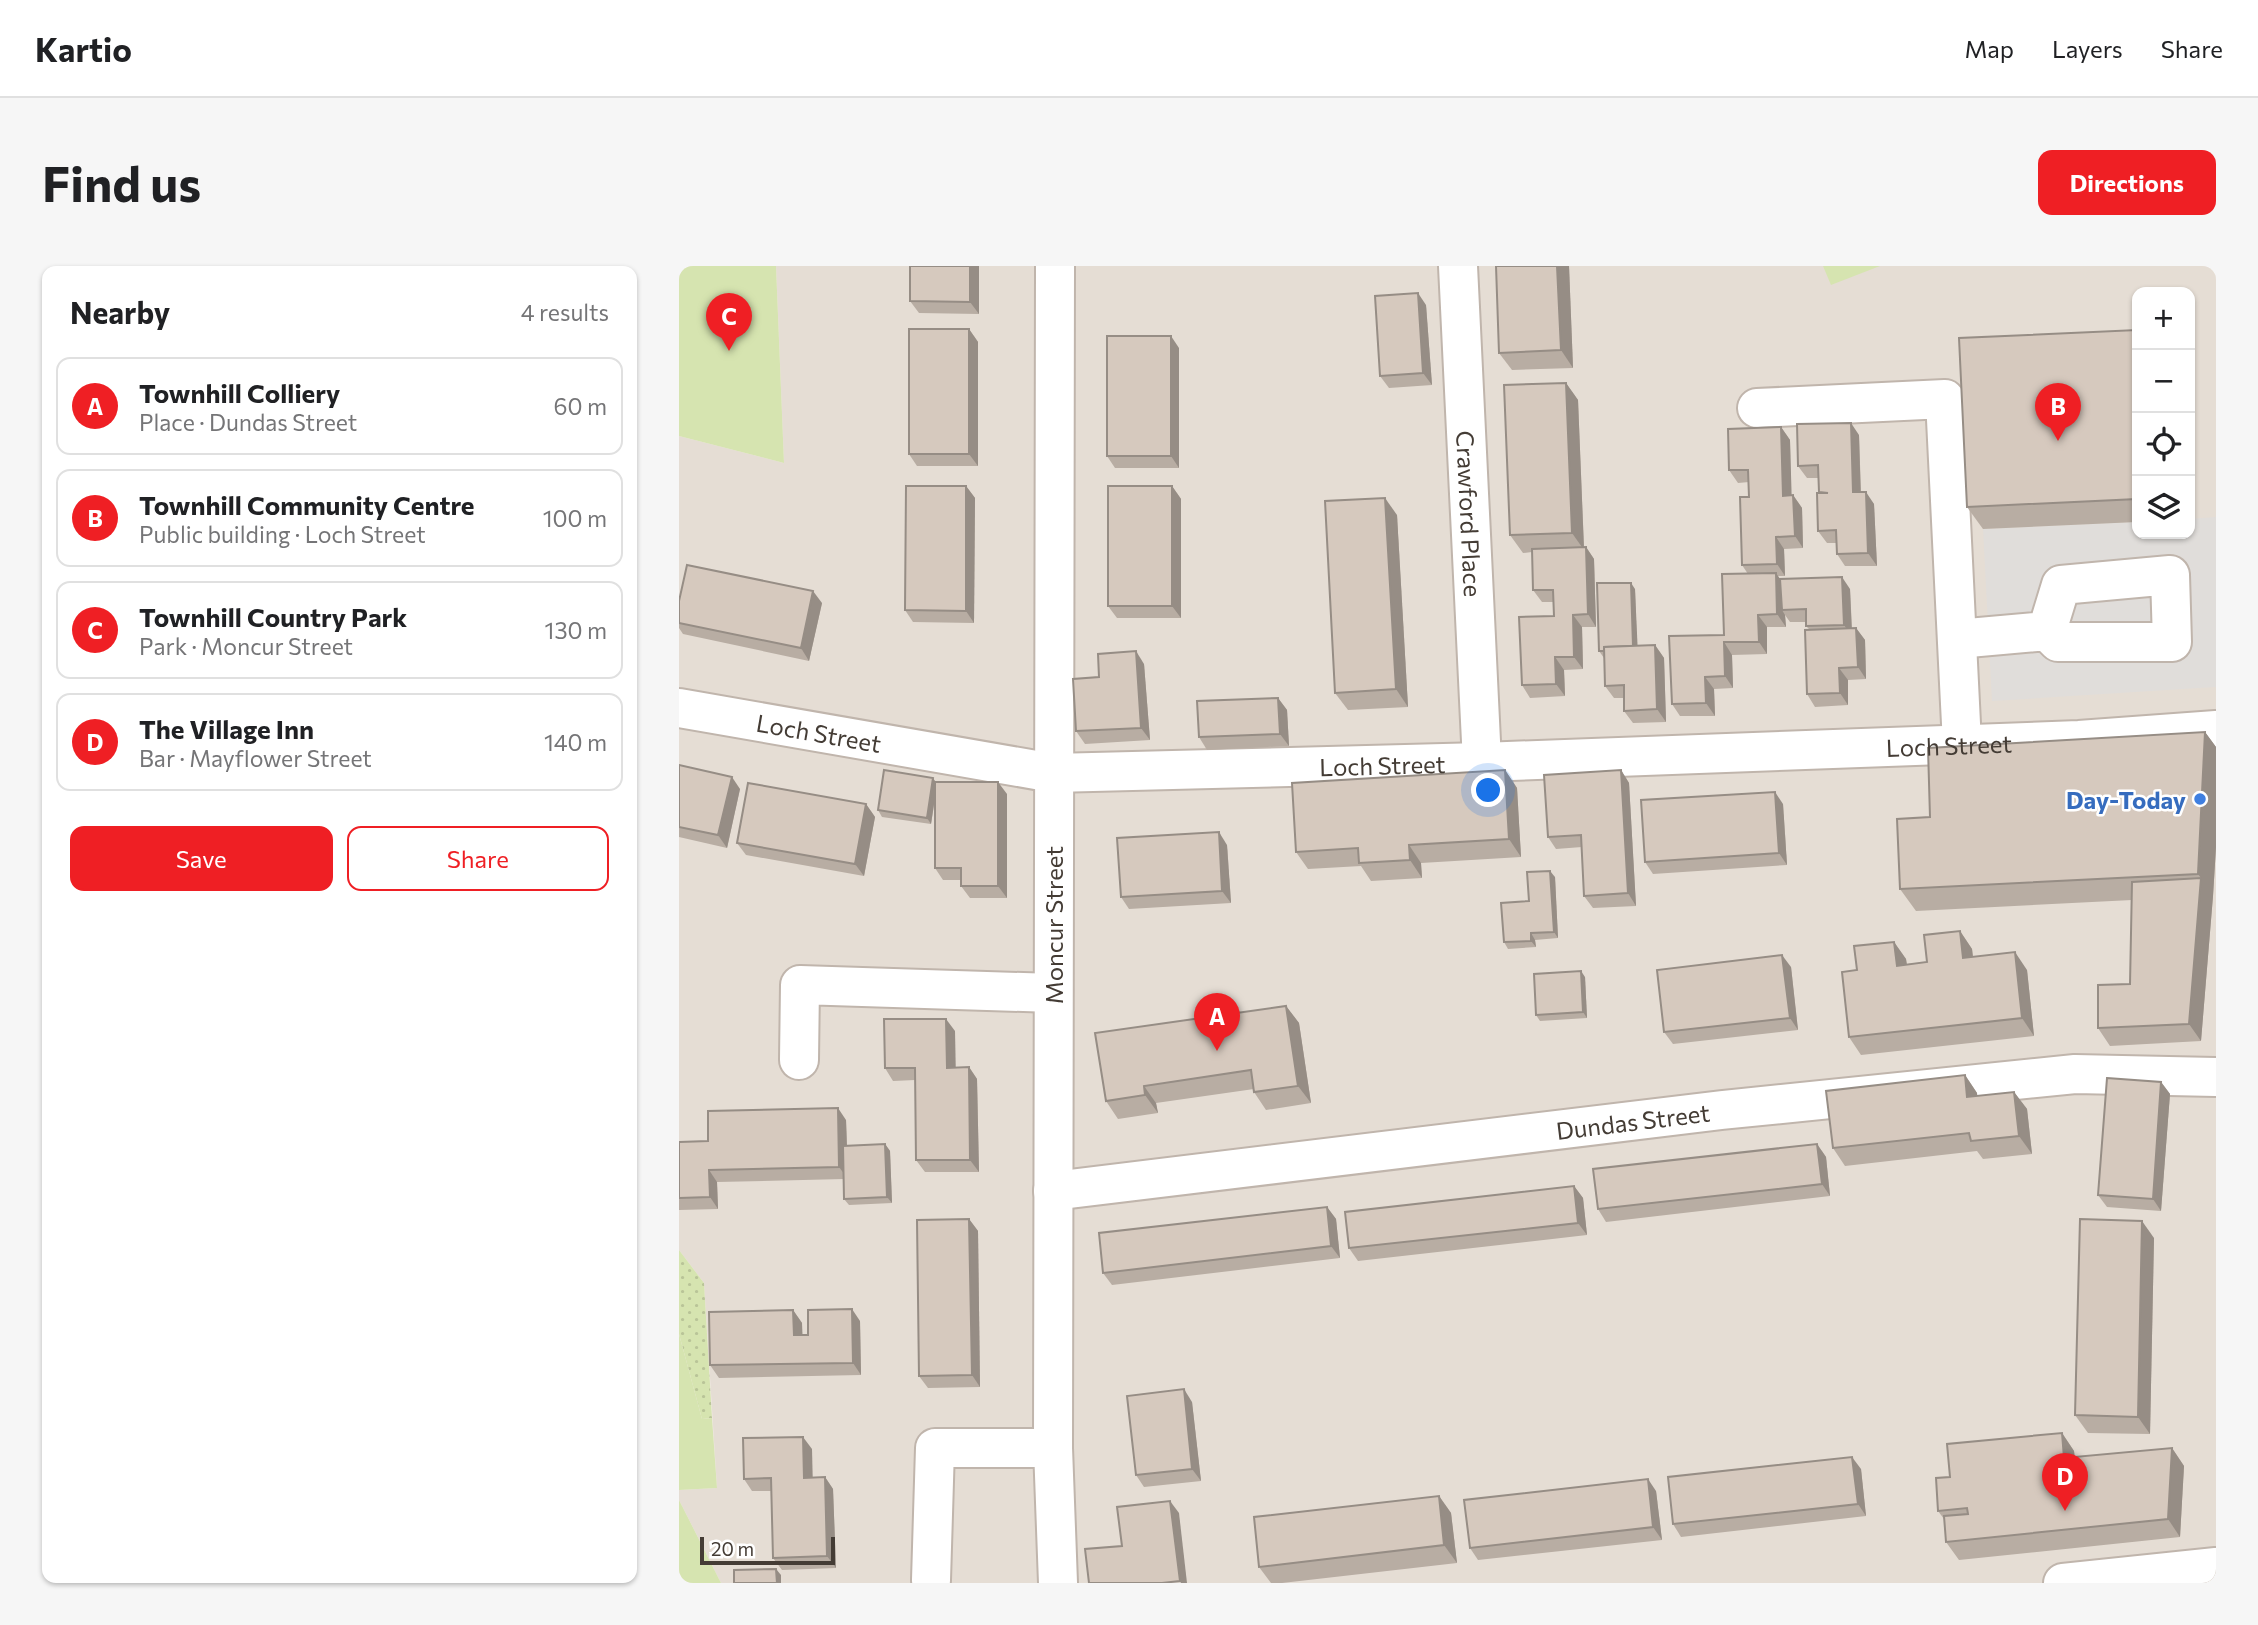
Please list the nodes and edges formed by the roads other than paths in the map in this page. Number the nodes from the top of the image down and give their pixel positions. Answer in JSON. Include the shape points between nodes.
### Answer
{"nodes":[{"id":1,"x":1055,"y":266,"type":"edge"},
{"id":2,"x":1458,"y":266,"type":"edge"},
{"id":3,"x":1757,"y":408,"type":"dead end"},
{"id":4,"x":2047,"y":631,"type":"dead end"},
{"id":5,"x":1957,"y":639,"type":"junction"},
{"id":6,"x":679,"y":708,"type":"edge"},
{"id":7,"x":2216,"y":730,"type":"edge"},
{"id":8,"x":1962,"y":744,"type":"junction"},
{"id":9,"x":1482,"y":762,"type":"junction"},
{"id":10,"x":1053,"y":773,"type":"junction"},
{"id":11,"x":1053,"y":993,"type":"junction"},
{"id":12,"x":799,"y":1060,"type":"dead end"},
{"id":13,"x":2216,"y":1077,"type":"edge"},
{"id":14,"x":1053,"y":1191,"type":"junction"},
{"id":15,"x":1053,"y":1448,"type":"junction"},
{"id":16,"x":2216,"y":1567,"type":"edge"},
{"id":17,"x":931,"y":1580,"type":"dead end"},
{"id":18,"x":1058,"y":1583,"type":"edge"},
{"id":19,"x":2063,"y":1583,"type":"edge"}],
"edges":[{"from":1,"to":10,"type":"street","name":"Moncur Street"},
{"from":2,"to":9,"type":"street","name":"Crawford Place"},
{"from":3,"to":5,"type":"street","via":[[1945,399]]},
{"from":4,"to":5,"type":"street"},
{"from":5,"to":8,"type":"street"},
{"from":6,"to":10,"type":"street","name":"Loch Street"},
{"from":7,"to":8,"type":"street","name":"Loch Street"},
{"from":8,"to":9,"type":"street","name":"Loch Street"},
{"from":9,"to":10,"type":"street","name":"Loch Street"},
{"from":10,"to":11,"type":"street","name":"Moncur Street"},
{"from":11,"to":12,"type":"street","via":[[800,985]]},
{"from":11,"to":14,"type":"street","name":"Moncur Street"},
{"from":13,"to":14,"type":"street","name":"Dundas Street","via":[[2047,1076],[1722,1110]]},
{"from":14,"to":15,"type":"street","name":"Moncur Street"},
{"from":15,"to":17,"type":"street","via":[[935,1448]]},
{"from":15,"to":18,"type":"street","name":"Moncur Street"},
{"from":16,"to":19,"type":"street"}]}
